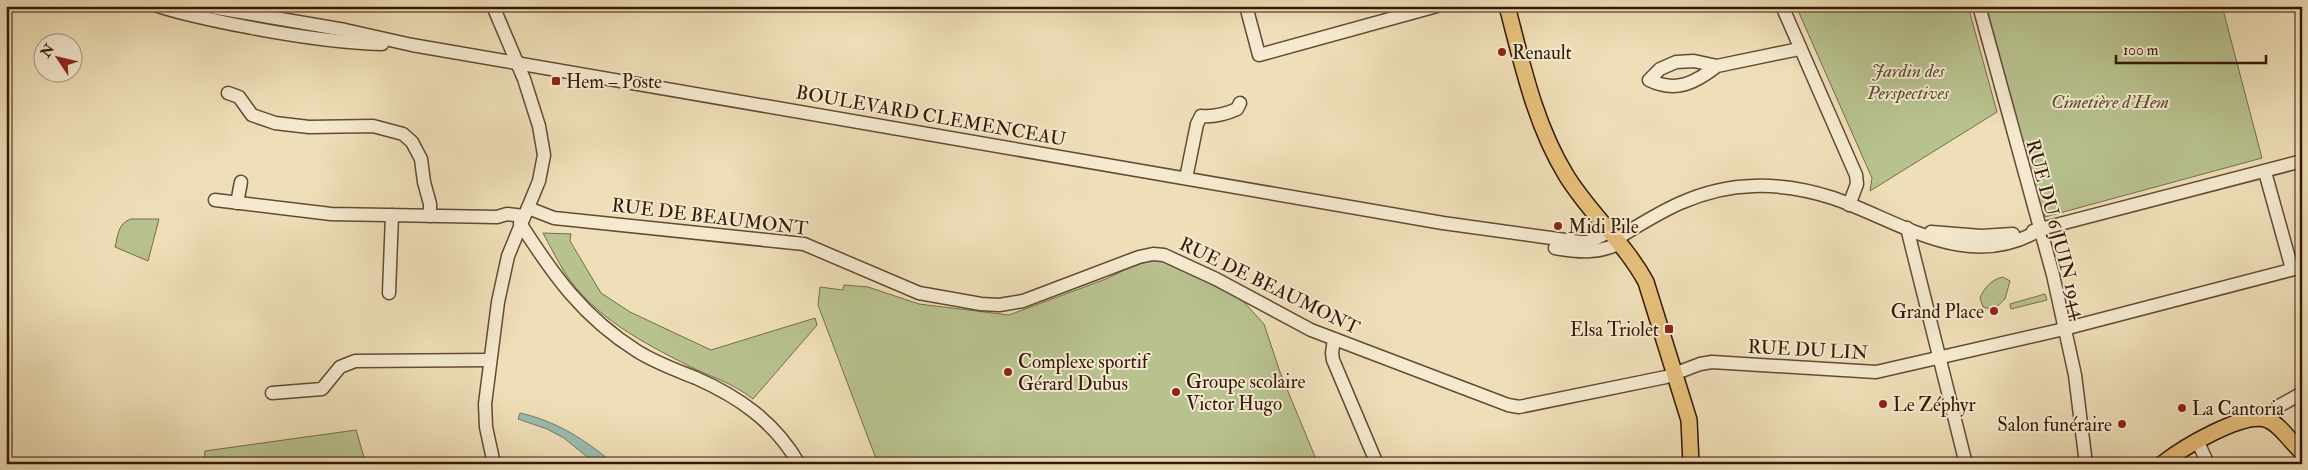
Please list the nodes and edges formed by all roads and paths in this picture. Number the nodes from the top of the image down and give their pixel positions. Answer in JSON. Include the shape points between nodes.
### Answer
{"nodes":[{"id":1,"x":158,"y":6,"type":"edge"},
{"id":2,"x":205,"y":6,"type":"edge"},
{"id":3,"x":493,"y":6,"type":"edge"},
{"id":4,"x":1246,"y":6,"type":"edge"},
{"id":5,"x":1437,"y":6,"type":"edge"},
{"id":6,"x":1506,"y":6,"type":"edge"},
{"id":7,"x":1782,"y":6,"type":"edge"},
{"id":8,"x":1979,"y":6,"type":"edge"},
{"id":9,"x":412,"y":45,"type":"junction"},
{"id":10,"x":1799,"y":49,"type":"junction"},
{"id":11,"x":518,"y":63,"type":"junction"},
{"id":12,"x":1717,"y":66,"type":"dead end"},
{"id":13,"x":228,"y":93,"type":"dead end"},
{"id":14,"x":1240,"y":102,"type":"dead end"},
{"id":15,"x":2302,"y":161,"type":"edge"},
{"id":16,"x":2265,"y":172,"type":"junction"},
{"id":17,"x":1186,"y":178,"type":"junction"},
{"id":18,"x":241,"y":182,"type":"dead end"},
{"id":19,"x":216,"y":200,"type":"dead end"},
{"id":20,"x":238,"y":203,"type":"junction"},
{"id":21,"x":1849,"y":205,"type":"junction"},
{"id":22,"x":392,"y":215,"type":"junction"},
{"id":23,"x":430,"y":216,"type":"junction"},
{"id":24,"x":522,"y":220,"type":"junction"},
{"id":25,"x":1907,"y":228,"type":"junction"},
{"id":26,"x":2041,"y":229,"type":"junction"},
{"id":27,"x":1614,"y":239,"type":"junction"},
{"id":28,"x":2297,"y":268,"type":"edge"},
{"id":29,"x":389,"y":292,"type":"dead end"},
{"id":30,"x":2064,"y":329,"type":"junction"},
{"id":31,"x":1334,"y":339,"type":"junction"},
{"id":32,"x":1940,"y":358,"type":"junction"},
{"id":33,"x":490,"y":360,"type":"junction"},
{"id":34,"x":1676,"y":374,"type":"junction"},
{"id":35,"x":272,"y":393,"type":"dead end"},
{"id":36,"x":2302,"y":393,"type":"edge"},
{"id":37,"x":2267,"y":420,"type":"junction"},
{"id":38,"x":2197,"y":440,"type":"junction"},
{"id":39,"x":2302,"y":452,"type":"edge"},
{"id":40,"x":494,"y":464,"type":"edge"},
{"id":41,"x":799,"y":464,"type":"edge"},
{"id":42,"x":1377,"y":464,"type":"edge"},
{"id":43,"x":1690,"y":464,"type":"edge"},
{"id":44,"x":1966,"y":464,"type":"edge"},
{"id":45,"x":2086,"y":464,"type":"edge"},
{"id":46,"x":2162,"y":464,"type":"edge"},
{"id":47,"x":2208,"y":464,"type":"edge"}],
"edges":[{"from":1,"to":9,"type":"street","name":"BOULEVARD CLEMENCEAU","via":[[223,22],[328,40]]},
{"from":2,"to":9,"type":"street","name":"BOULEVARD CLEMENCEAU"},
{"from":3,"to":11,"type":"street"},
{"from":4,"to":5,"type":"street","via":[[1259,55]]},
{"from":6,"to":27,"type":"main road","via":[[1549,140],[1569,180]]},
{"from":7,"to":10,"type":"street"},
{"from":8,"to":26,"type":"street","name":"RUE DU 6 JUIN 1944"},
{"from":9,"to":11,"type":"street","name":"BOULEVARD CLEMENCEAU"},
{"from":10,"to":12,"type":"street"},
{"from":10,"to":21,"type":"street","via":[[1856,175],[1857,184]]},
{"from":11,"to":17,"type":"street","name":"BOULEVARD CLEMENCEAU"},
{"from":11,"to":24,"type":"street","via":[[544,148],[542,174]]},
{"from":13,"to":23,"type":"street","via":[[239,97],[252,115],[275,123],[309,128],[373,126],[403,134],[422,159]]},
{"from":14,"to":17,"type":"street","via":[[1237,109],[1226,114],[1201,116]]},
{"from":15,"to":16,"type":"street","name":"BOULEVARD CLEMENCEAU"},
{"from":16,"to":26,"type":"street","name":"BOULEVARD CLEMENCEAU"},
{"from":16,"to":28,"type":"street"},
{"from":17,"to":27,"type":"street","name":"BOULEVARD CLEMENCEAU","via":[[1443,222],[1574,251],[1603,250]]},
{"from":18,"to":20,"type":"street"},
{"from":19,"to":20,"type":"street","name":"RUE DE BEAUMONT"},
{"from":20,"to":22,"type":"street","name":"RUE DE BEAUMONT","via":[[323,213]]},
{"from":21,"to":25,"type":"street","name":"BOULEVARD CLEMENCEAU"},
{"from":21,"to":27,"type":"street","name":"BOULEVARD CLEMENCEAU","via":[[1792,188],[1763,186],[1706,192],[1677,203]]},
{"from":22,"to":23,"type":"street","name":"RUE DE BEAUMONT"},
{"from":22,"to":29,"type":"street"},
{"from":23,"to":24,"type":"street","name":"RUE DE BEAUMONT","via":[[497,217],[507,214]]},
{"from":24,"to":31,"type":"street","name":"RUE DE BEAUMONT","via":[[554,218],[804,244],[919,293],[999,305],[1023,301],[1139,257],[1158,254],[1202,272],[1304,327]]},
{"from":24,"to":33,"type":"street","via":[[503,277]]},
{"from":24,"to":41,"type":"street","via":[[556,279],[591,315],[646,357],[720,389],[752,409],[776,432]]},
{"from":25,"to":26,"type":"street","name":"BOULEVARD CLEMENCEAU","via":[[1937,241],[1975,246],[2009,242]]},
{"from":25,"to":32,"type":"street"},
{"from":26,"to":30,"type":"street","name":"RUE DU 6 JUIN 1944"},
{"from":27,"to":34,"type":"main road","via":[[1646,282]]},
{"from":28,"to":30,"type":"street","name":"RUE DU LIN"},
{"from":30,"to":32,"type":"street","name":"RUE DU LIN"},
{"from":30,"to":45,"type":"street","name":"RUE DU 6 JUIN 1944","via":[[2075,375]]},
{"from":31,"to":34,"type":"street","name":"RUE DE BEAUMONT","via":[[1514,406]]},
{"from":31,"to":42,"type":"street","via":[[1333,360]]},
{"from":32,"to":34,"type":"street","name":"RUE DU LIN","via":[[1876,372],[1712,362]]},
{"from":32,"to":44,"type":"street"},
{"from":33,"to":35,"type":"street","via":[[355,361],[340,367],[322,388]]},
{"from":33,"to":40,"type":"street","via":[[485,413]]},
{"from":34,"to":43,"type":"main road","via":[[1689,420]]},
{"from":36,"to":37,"type":"street","via":[[2279,406]]},
{"from":37,"to":38,"type":"main road","via":[[2242,422]]},
{"from":37,"to":39,"type":"main road"},
{"from":38,"to":46,"type":"main road"},
{"from":38,"to":47,"type":"street"}]}
